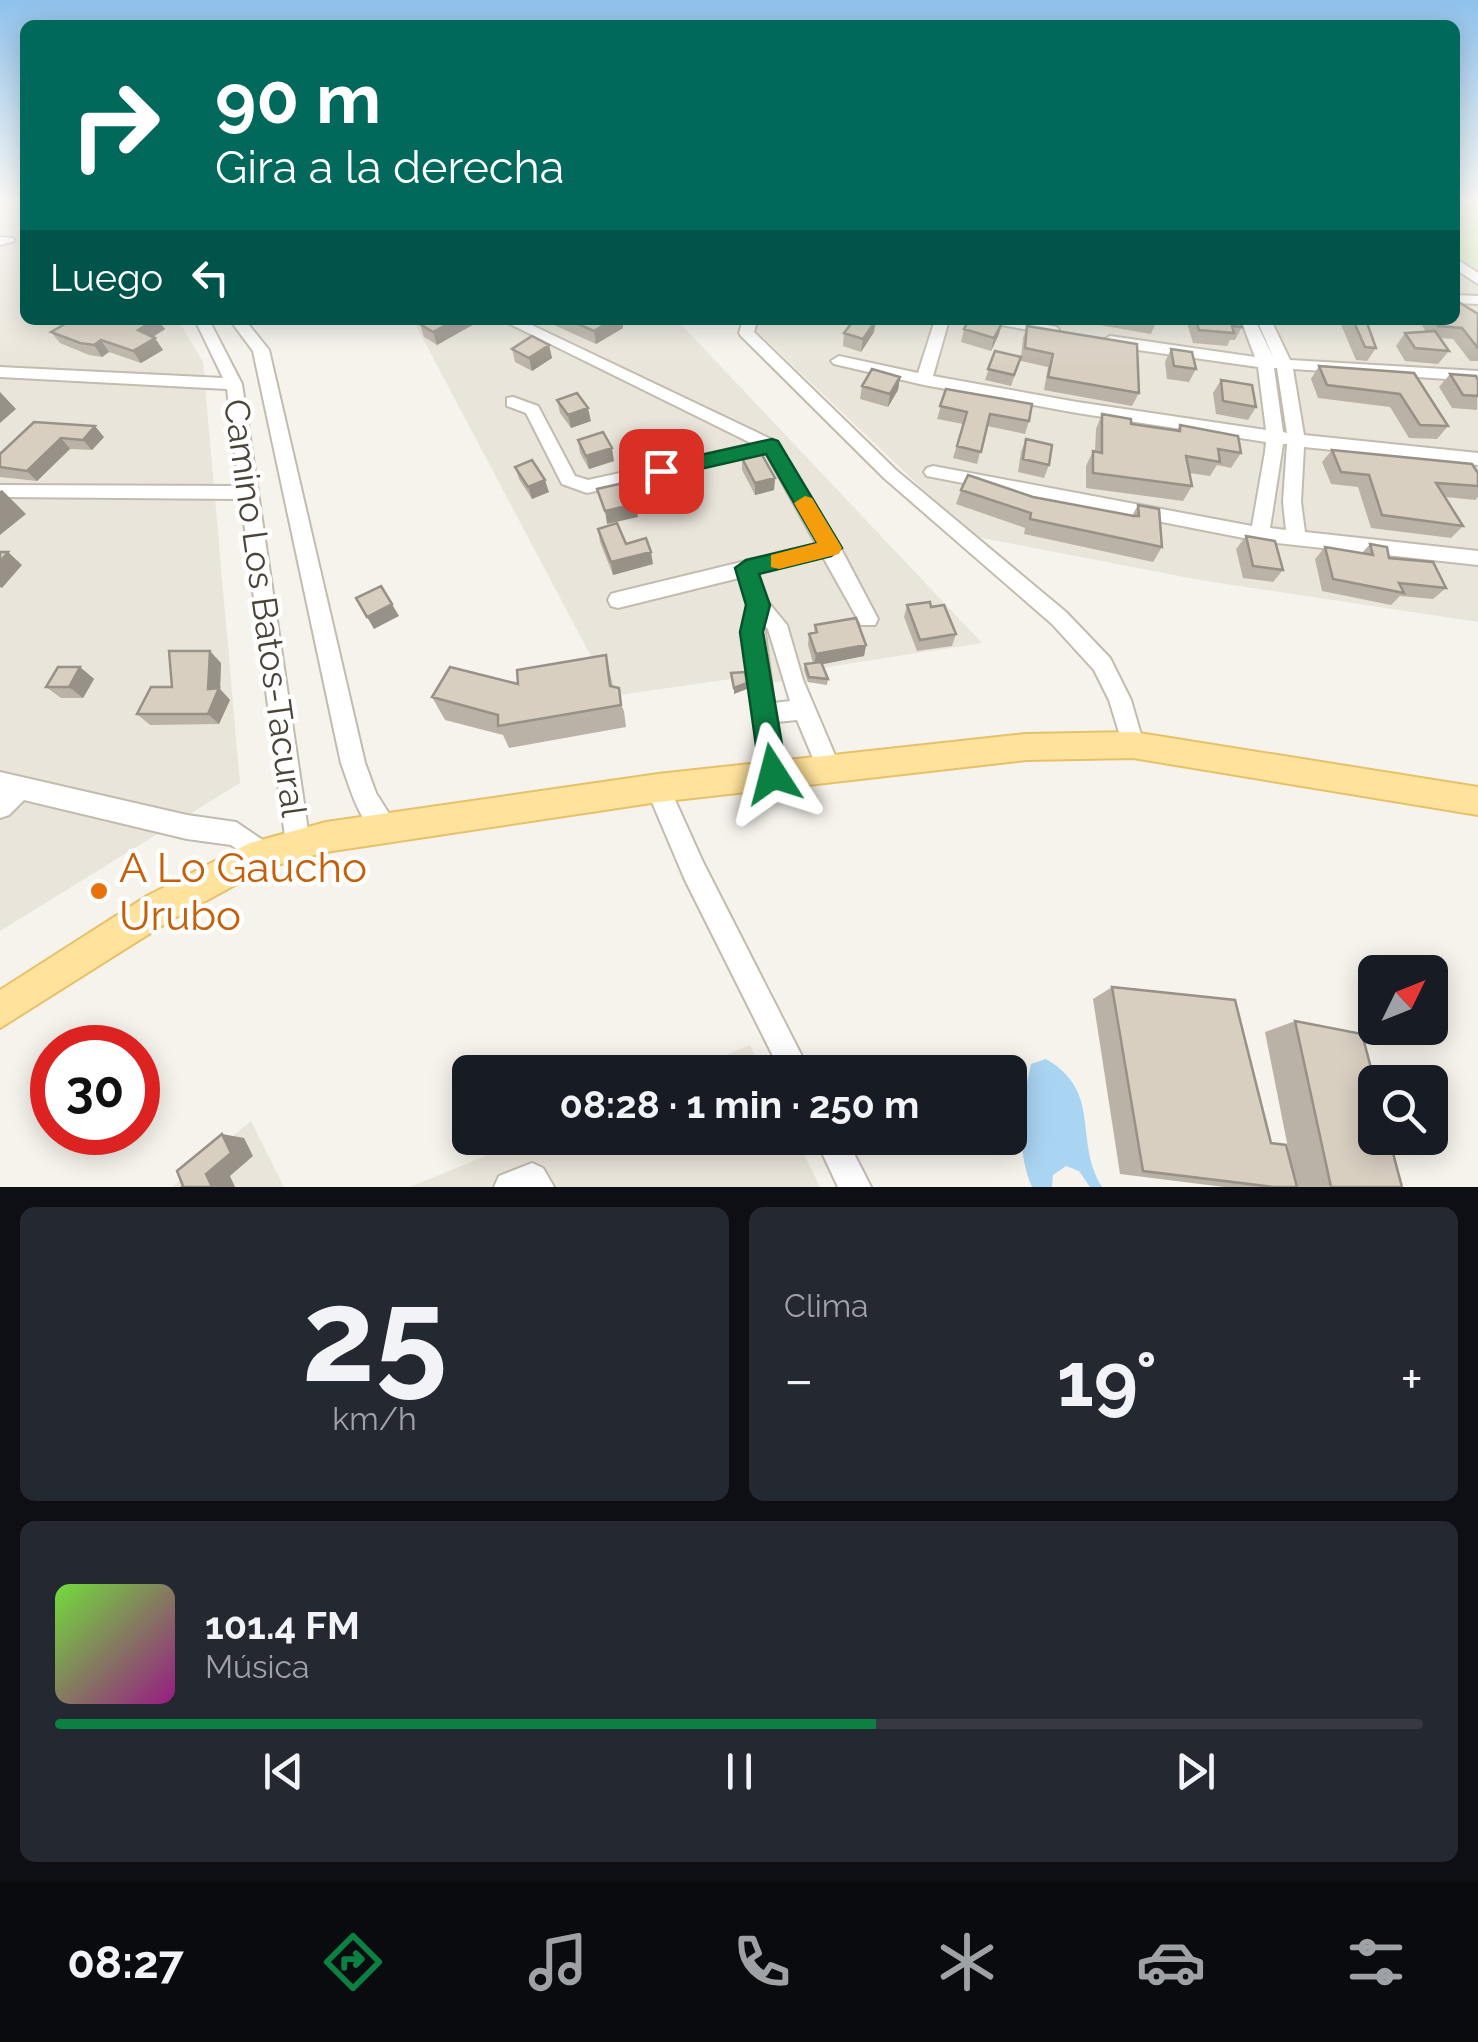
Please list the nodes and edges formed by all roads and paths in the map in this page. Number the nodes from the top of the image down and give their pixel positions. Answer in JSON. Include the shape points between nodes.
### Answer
{"nodes":[{"id":1,"x":204,"y":325,"type":"edge"},
{"id":2,"x":242,"y":325,"type":"edge"},
{"id":3,"x":518,"y":325,"type":"edge"},
{"id":4,"x":748,"y":325,"type":"edge"},
{"id":5,"x":940,"y":325,"type":"edge"},
{"id":6,"x":1022,"y":325,"type":"edge"},
{"id":7,"x":1251,"y":325,"type":"edge"},
{"id":8,"x":1265,"y":325,"type":"edge"},
{"id":9,"x":1066,"y":333,"type":"edge"},
{"id":10,"x":1100,"y":339,"type":"edge"},
{"id":11,"x":839,"y":361,"type":"dead end"},
{"id":12,"x":1275,"y":364,"type":"junction"},
{"id":13,"x":0,"y":372,"type":"edge"},
{"id":14,"x":1478,"y":376,"type":"edge"},
{"id":15,"x":924,"y":380,"type":"junction"},
{"id":16,"x":234,"y":384,"type":"junction"},
{"id":17,"x":513,"y":402,"type":"dead end"},
{"id":18,"x":1277,"y":440,"type":"junction"},
{"id":19,"x":1296,"y":442,"type":"junction"},
{"id":20,"x":772,"y":446,"type":"junction"},
{"id":21,"x":1478,"y":459,"type":"edge"},
{"id":22,"x":934,"y":472,"type":"dead end"},
{"id":23,"x":0,"y":490,"type":"edge"},
{"id":24,"x":249,"y":494,"type":"junction"},
{"id":25,"x":1259,"y":534,"type":"junction"},
{"id":26,"x":1298,"y":539,"type":"junction"},
{"id":27,"x":831,"y":548,"type":"junction"},
{"id":28,"x":1478,"y":558,"type":"edge"},
{"id":29,"x":746,"y":568,"type":"junction"},
{"id":30,"x":618,"y":600,"type":"dead end"},
{"id":31,"x":758,"y":605,"type":"junction"},
{"id":32,"x":868,"y":619,"type":"dead end"},
{"id":33,"x":804,"y":709,"type":"junction"},
{"id":34,"x":764,"y":714,"type":"junction"},
{"id":35,"x":1132,"y":746,"type":"junction"},
{"id":36,"x":828,"y":767,"type":"junction"},
{"id":37,"x":773,"y":774,"type":"junction"},
{"id":38,"x":10,"y":785,"type":"edge"},
{"id":39,"x":658,"y":788,"type":"junction"},
{"id":40,"x":1478,"y":801,"type":"edge"},
{"id":41,"x":0,"y":807,"type":"edge"},
{"id":42,"x":386,"y":828,"type":"junction"},
{"id":43,"x":298,"y":844,"type":"junction"},
{"id":44,"x":261,"y":854,"type":"junction"},
{"id":45,"x":0,"y":1010,"type":"edge"},
{"id":46,"x":787,"y":1055,"type":"edge"},
{"id":47,"x":839,"y":1155,"type":"edge"},
{"id":48,"x":510,"y":1187,"type":"edge"},
{"id":49,"x":538,"y":1187,"type":"edge"},
{"id":50,"x":855,"y":1187,"type":"edge"}],
"edges":[{"from":1,"to":16,"type":"street","name":"Camino Los Batos-Tacural"},
{"from":2,"to":42,"type":"street","name":"Camino Los Batos-Tacural","via":[[261,350],[353,762]]},
{"from":3,"to":20,"type":"street"},
{"from":4,"to":35,"type":"street","via":[[746,333],[890,474],[1059,618],[1102,664]]},
{"from":5,"to":15,"type":"street"},
{"from":6,"to":9,"type":"street"},
{"from":7,"to":12,"type":"street"},
{"from":8,"to":12,"type":"street"},
{"from":10,"to":12,"type":"street"},
{"from":11,"to":15,"type":"street"},
{"from":12,"to":14,"type":"street"},
{"from":12,"to":18,"type":"street"},
{"from":12,"to":19,"type":"street"},
{"from":13,"to":16,"type":"street"},
{"from":15,"to":18,"type":"street"},
{"from":16,"to":24,"type":"street","name":"Camino Los Batos-Tacural"},
{"from":17,"to":20,"type":"street","via":[[532,410],[568,480],[587,487]]},
{"from":18,"to":19,"type":"street"},
{"from":18,"to":25,"type":"street"},
{"from":19,"to":21,"type":"street"},
{"from":19,"to":26,"type":"street","via":[[1290,521]]},
{"from":20,"to":27,"type":"street"},
{"from":22,"to":25,"type":"street"},
{"from":23,"to":24,"type":"street"},
{"from":24,"to":43,"type":"street","name":"Camino Los Batos-Tacural"},
{"from":25,"to":26,"type":"street"},
{"from":26,"to":28,"type":"street"},
{"from":27,"to":29,"type":"street"},
{"from":27,"to":32,"type":"street"},
{"from":29,"to":30,"type":"street"},
{"from":29,"to":31,"type":"street"},
{"from":31,"to":33,"type":"street","via":[[776,624]]},
{"from":31,"to":34,"type":"street","via":[[752,632]]},
{"from":33,"to":34,"type":"street"},
{"from":33,"to":36,"type":"street"},
{"from":34,"to":37,"type":"street"},
{"from":35,"to":36,"type":"main road","via":[[1026,748]]},
{"from":35,"to":40,"type":"main road"},
{"from":36,"to":37,"type":"main road"},
{"from":37,"to":39,"type":"main road"},
{"from":38,"to":41,"type":"street"},
{"from":38,"to":44,"type":"street","via":[[236,834]]},
{"from":39,"to":42,"type":"main road"},
{"from":39,"to":46,"type":"street"},
{"from":42,"to":43,"type":"main road"},
{"from":43,"to":44,"type":"main road"},
{"from":44,"to":45,"type":"main road","via":[[159,908]]},
{"from":47,"to":50,"type":"street"},
{"from":48,"to":49,"type":"street","via":[[532,1179]]}]}
